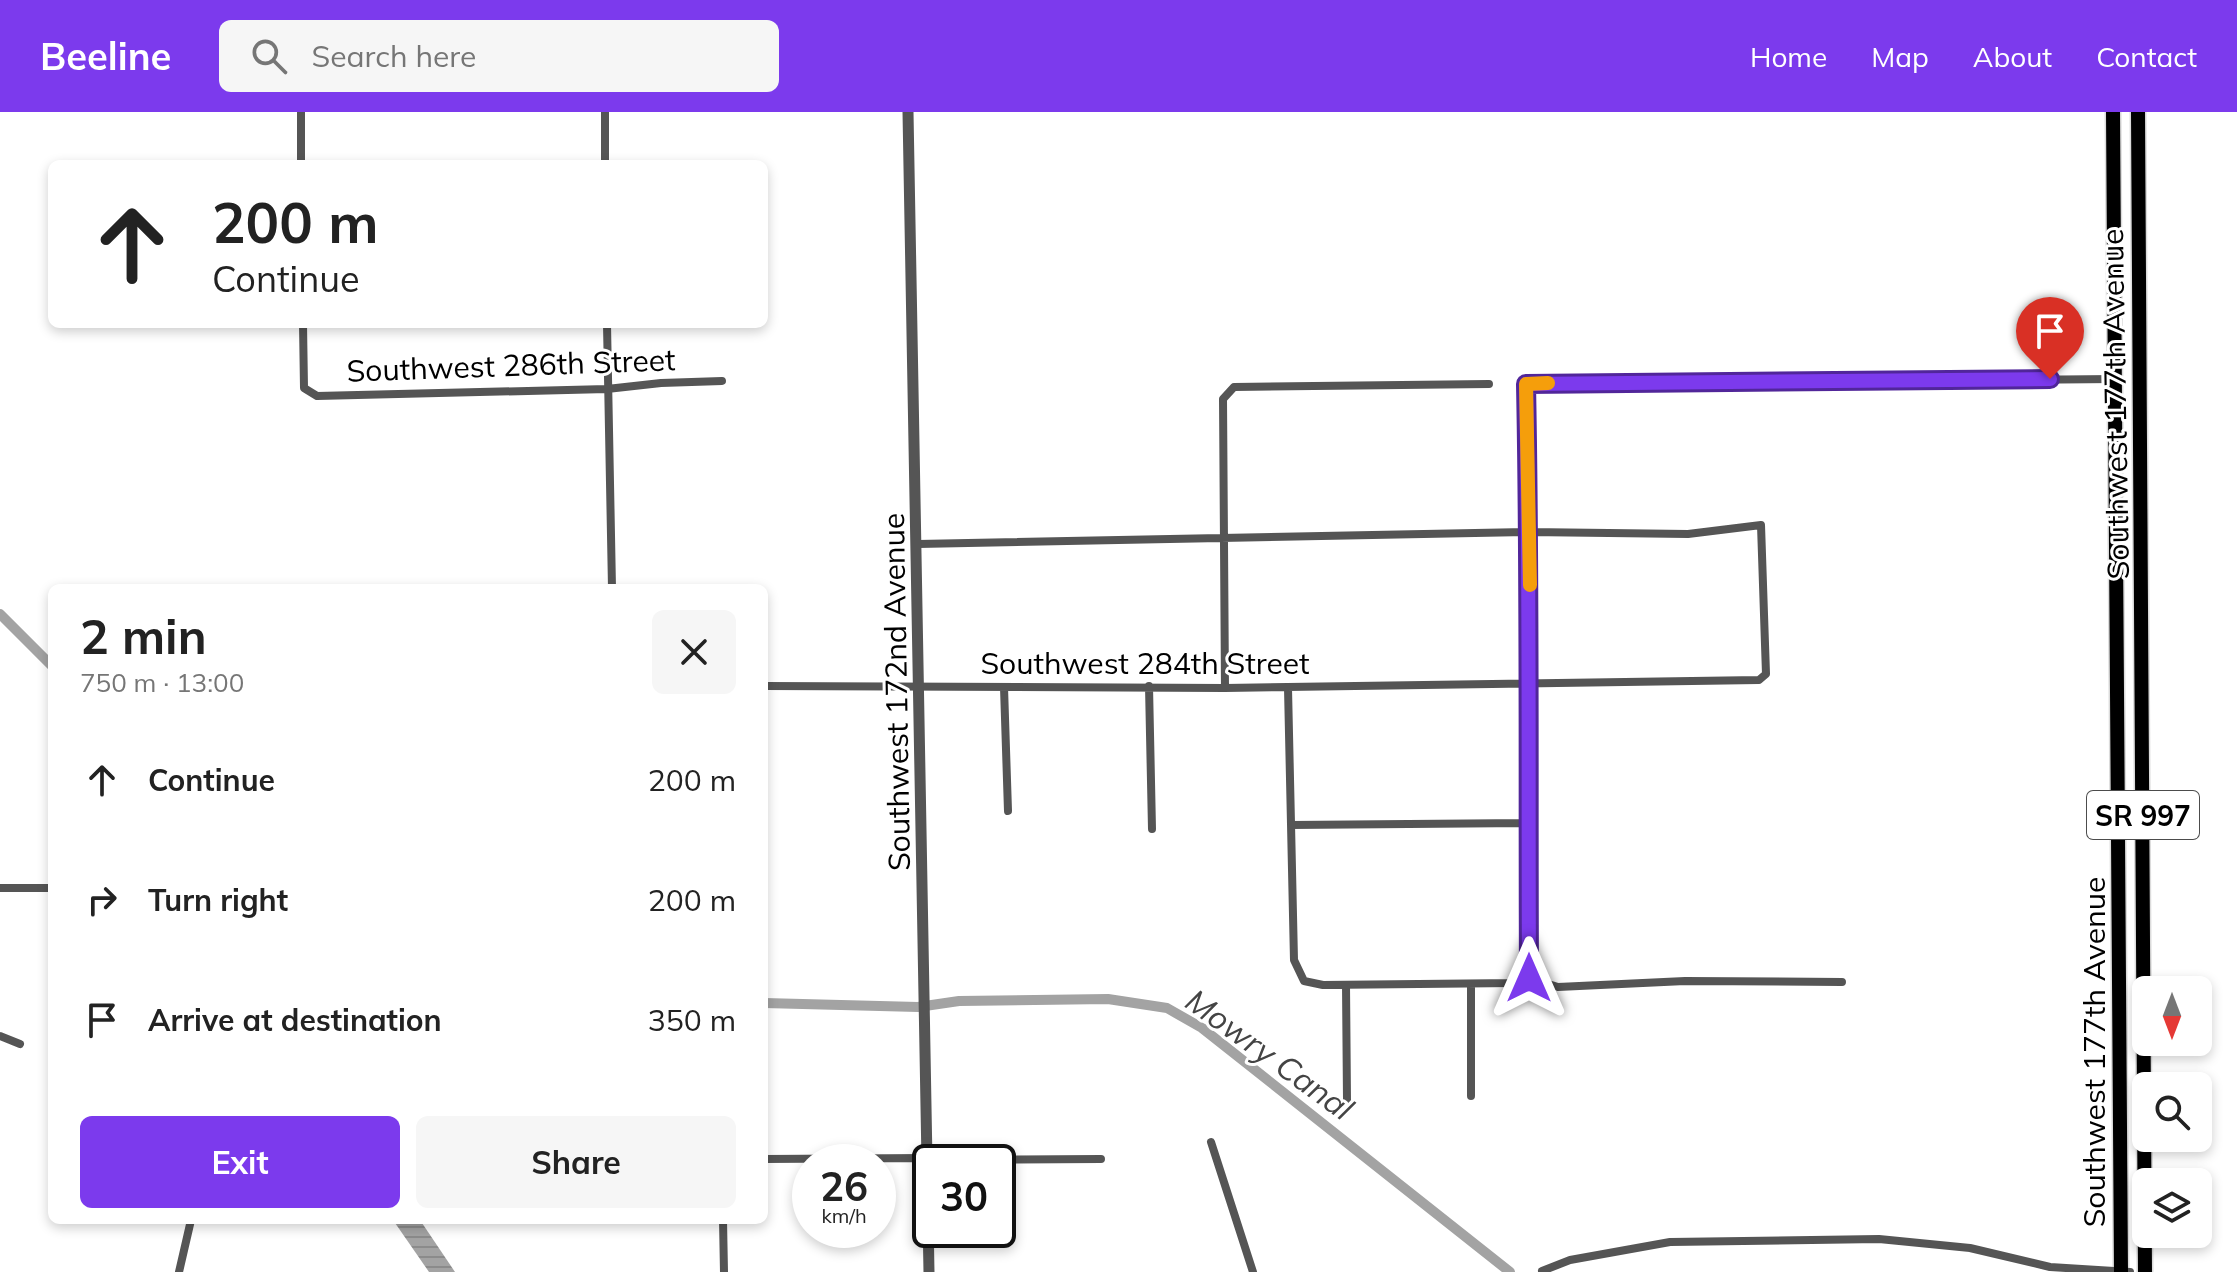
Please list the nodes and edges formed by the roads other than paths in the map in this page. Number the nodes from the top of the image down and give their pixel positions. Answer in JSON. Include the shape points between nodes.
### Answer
{"nodes":[{"id":1,"x":301,"y":112,"type":"edge"},
{"id":2,"x":605,"y":112,"type":"edge"},
{"id":3,"x":908,"y":112,"type":"edge"},
{"id":4,"x":2113,"y":112,"type":"edge"},
{"id":5,"x":2138,"y":112,"type":"edge"},
{"id":6,"x":301,"y":160,"type":"edge"},
{"id":7,"x":605,"y":160,"type":"edge"},
{"id":8,"x":303,"y":328,"type":"edge"},
{"id":9,"x":607,"y":328,"type":"edge"},
{"id":10,"x":2116,"y":379,"type":"junction"},
{"id":11,"x":722,"y":381,"type":"dead end"},
{"id":12,"x":1489,"y":384,"type":"dead end"},
{"id":13,"x":607,"y":389,"type":"junction"},
{"id":14,"x":1529,"y":532,"type":"junction"},
{"id":15,"x":1225,"y":539,"type":"junction"},
{"id":16,"x":918,"y":544,"type":"junction"},
{"id":17,"x":612,"y":584,"type":"edge"},
{"id":18,"x":1527,"y":683,"type":"junction"},
{"id":19,"x":768,"y":686,"type":"edge"},
{"id":20,"x":1149,"y":686,"type":"junction"},
{"id":21,"x":919,"y":687,"type":"junction"},
{"id":22,"x":1004,"y":687,"type":"junction"},
{"id":23,"x":1225,"y":688,"type":"junction"},
{"id":24,"x":1288,"y":688,"type":"junction"},
{"id":25,"x":1008,"y":811,"type":"dead end"},
{"id":26,"x":1528,"y":823,"type":"junction"},
{"id":27,"x":1291,"y":825,"type":"junction"},
{"id":28,"x":1152,"y":829,"type":"dead end"},
{"id":29,"x":0,"y":888,"type":"edge"},
{"id":30,"x":48,"y":888,"type":"edge"},
{"id":31,"x":2119,"y":960,"type":"junction"},
{"id":32,"x":2142,"y":976,"type":"edge"},
{"id":33,"x":1529,"y":978,"type":"junction"},
{"id":34,"x":2132,"y":978,"type":"edge"},
{"id":35,"x":1842,"y":982,"type":"dead end"},
{"id":36,"x":1471,"y":984,"type":"junction"},
{"id":37,"x":1346,"y":985,"type":"junction"},
{"id":38,"x":0,"y":1036,"type":"edge"},
{"id":39,"x":20,"y":1044,"type":"dead end"},
{"id":40,"x":2143,"y":1056,"type":"edge"},
{"id":41,"x":1471,"y":1096,"type":"dead end"},
{"id":42,"x":1347,"y":1100,"type":"dead end"},
{"id":43,"x":1211,"y":1142,"type":"dead end"},
{"id":44,"x":927,"y":1144,"type":"edge"},
{"id":45,"x":768,"y":1159,"type":"edge"},
{"id":46,"x":912,"y":1159,"type":"edge"},
{"id":47,"x":1016,"y":1159,"type":"edge"},
{"id":48,"x":1101,"y":1159,"type":"dead end"},
{"id":49,"x":190,"y":1224,"type":"edge"},
{"id":50,"x":723,"y":1224,"type":"edge"},
{"id":51,"x":929,"y":1248,"type":"edge"},
{"id":52,"x":1542,"y":1271,"type":"edge"},
{"id":53,"x":179,"y":1272,"type":"edge"},
{"id":54,"x":724,"y":1272,"type":"edge"},
{"id":55,"x":929,"y":1272,"type":"edge"},
{"id":56,"x":1253,"y":1272,"type":"edge"},
{"id":57,"x":2124,"y":1272,"type":"edge"},
{"id":58,"x":2145,"y":1272,"type":"edge"}],
"edges":[{"from":1,"to":6,"type":"street"},
{"from":2,"to":7,"type":"street"},
{"from":3,"to":16,"type":"street","name":"Southwest 172nd Avenue"},
{"from":4,"to":10,"type":"highway","name":"Southwest 177th Avenue","number":"SR 997"},
{"from":5,"to":32,"type":"highway","name":"Southwest 177th Avenue","number":"SR 997"},
{"from":8,"to":13,"type":"street","name":"Southwest 286th Street","via":[[304,388],[317,396]]},
{"from":9,"to":13,"type":"street"},
{"from":10,"to":14,"type":"street","via":[[1526,384]]},
{"from":10,"to":31,"type":"highway","name":"Southwest 177th Avenue","number":"SR 997"},
{"from":11,"to":13,"type":"street","name":"Southwest 286th Street"},
{"from":12,"to":15,"type":"street","via":[[1234,387],[1223,399]]},
{"from":13,"to":17,"type":"street"},
{"from":14,"to":15,"type":"street"},
{"from":14,"to":18,"type":"street"},
{"from":14,"to":18,"type":"street","name":"Southwest 284th Street","via":[[1688,534],[1761,525],[1766,674],[1759,680]]},
{"from":15,"to":16,"type":"street"},
{"from":15,"to":23,"type":"street"},
{"from":16,"to":21,"type":"street","name":"Southwest 172nd Avenue"},
{"from":18,"to":24,"type":"street","name":"Southwest 284th Street"},
{"from":18,"to":26,"type":"street"},
{"from":19,"to":21,"type":"street","name":"Southwest 284th Street"},
{"from":20,"to":22,"type":"street","name":"Southwest 284th Street"},
{"from":20,"to":23,"type":"street","name":"Southwest 284th Street"},
{"from":20,"to":28,"type":"street"},
{"from":21,"to":22,"type":"street","name":"Southwest 284th Street"},
{"from":21,"to":44,"type":"street","name":"Southwest 172nd Avenue"},
{"from":22,"to":25,"type":"street"},
{"from":23,"to":24,"type":"street","name":"Southwest 284th Street"},
{"from":24,"to":27,"type":"street"},
{"from":26,"to":27,"type":"street"},
{"from":26,"to":33,"type":"street"},
{"from":27,"to":37,"type":"street","via":[[1294,960],[1304,981]]},
{"from":29,"to":30,"type":"street"},
{"from":31,"to":34,"type":"highway"},
{"from":31,"to":57,"type":"highway","name":"Southwest 177th Avenue","number":"SR 997"},
{"from":33,"to":35,"type":"street","via":[[1558,987]]},
{"from":33,"to":36,"type":"street"},
{"from":36,"to":37,"type":"street"},
{"from":36,"to":41,"type":"street"},
{"from":37,"to":42,"type":"street"},
{"from":38,"to":39,"type":"street"},
{"from":40,"to":58,"type":"highway","name":"Southwest 177th Avenue","number":"SR 997"},
{"from":43,"to":56,"type":"street"},
{"from":45,"to":46,"type":"street"},
{"from":47,"to":48,"type":"street"},
{"from":49,"to":53,"type":"street"},
{"from":50,"to":54,"type":"street"},
{"from":51,"to":55,"type":"street","name":"Southwest 172nd Avenue"},
{"from":52,"to":57,"type":"street","via":[[1570,1260],[1670,1242],[1867,1239],[1970,1248],[2060,1268]]}]}
